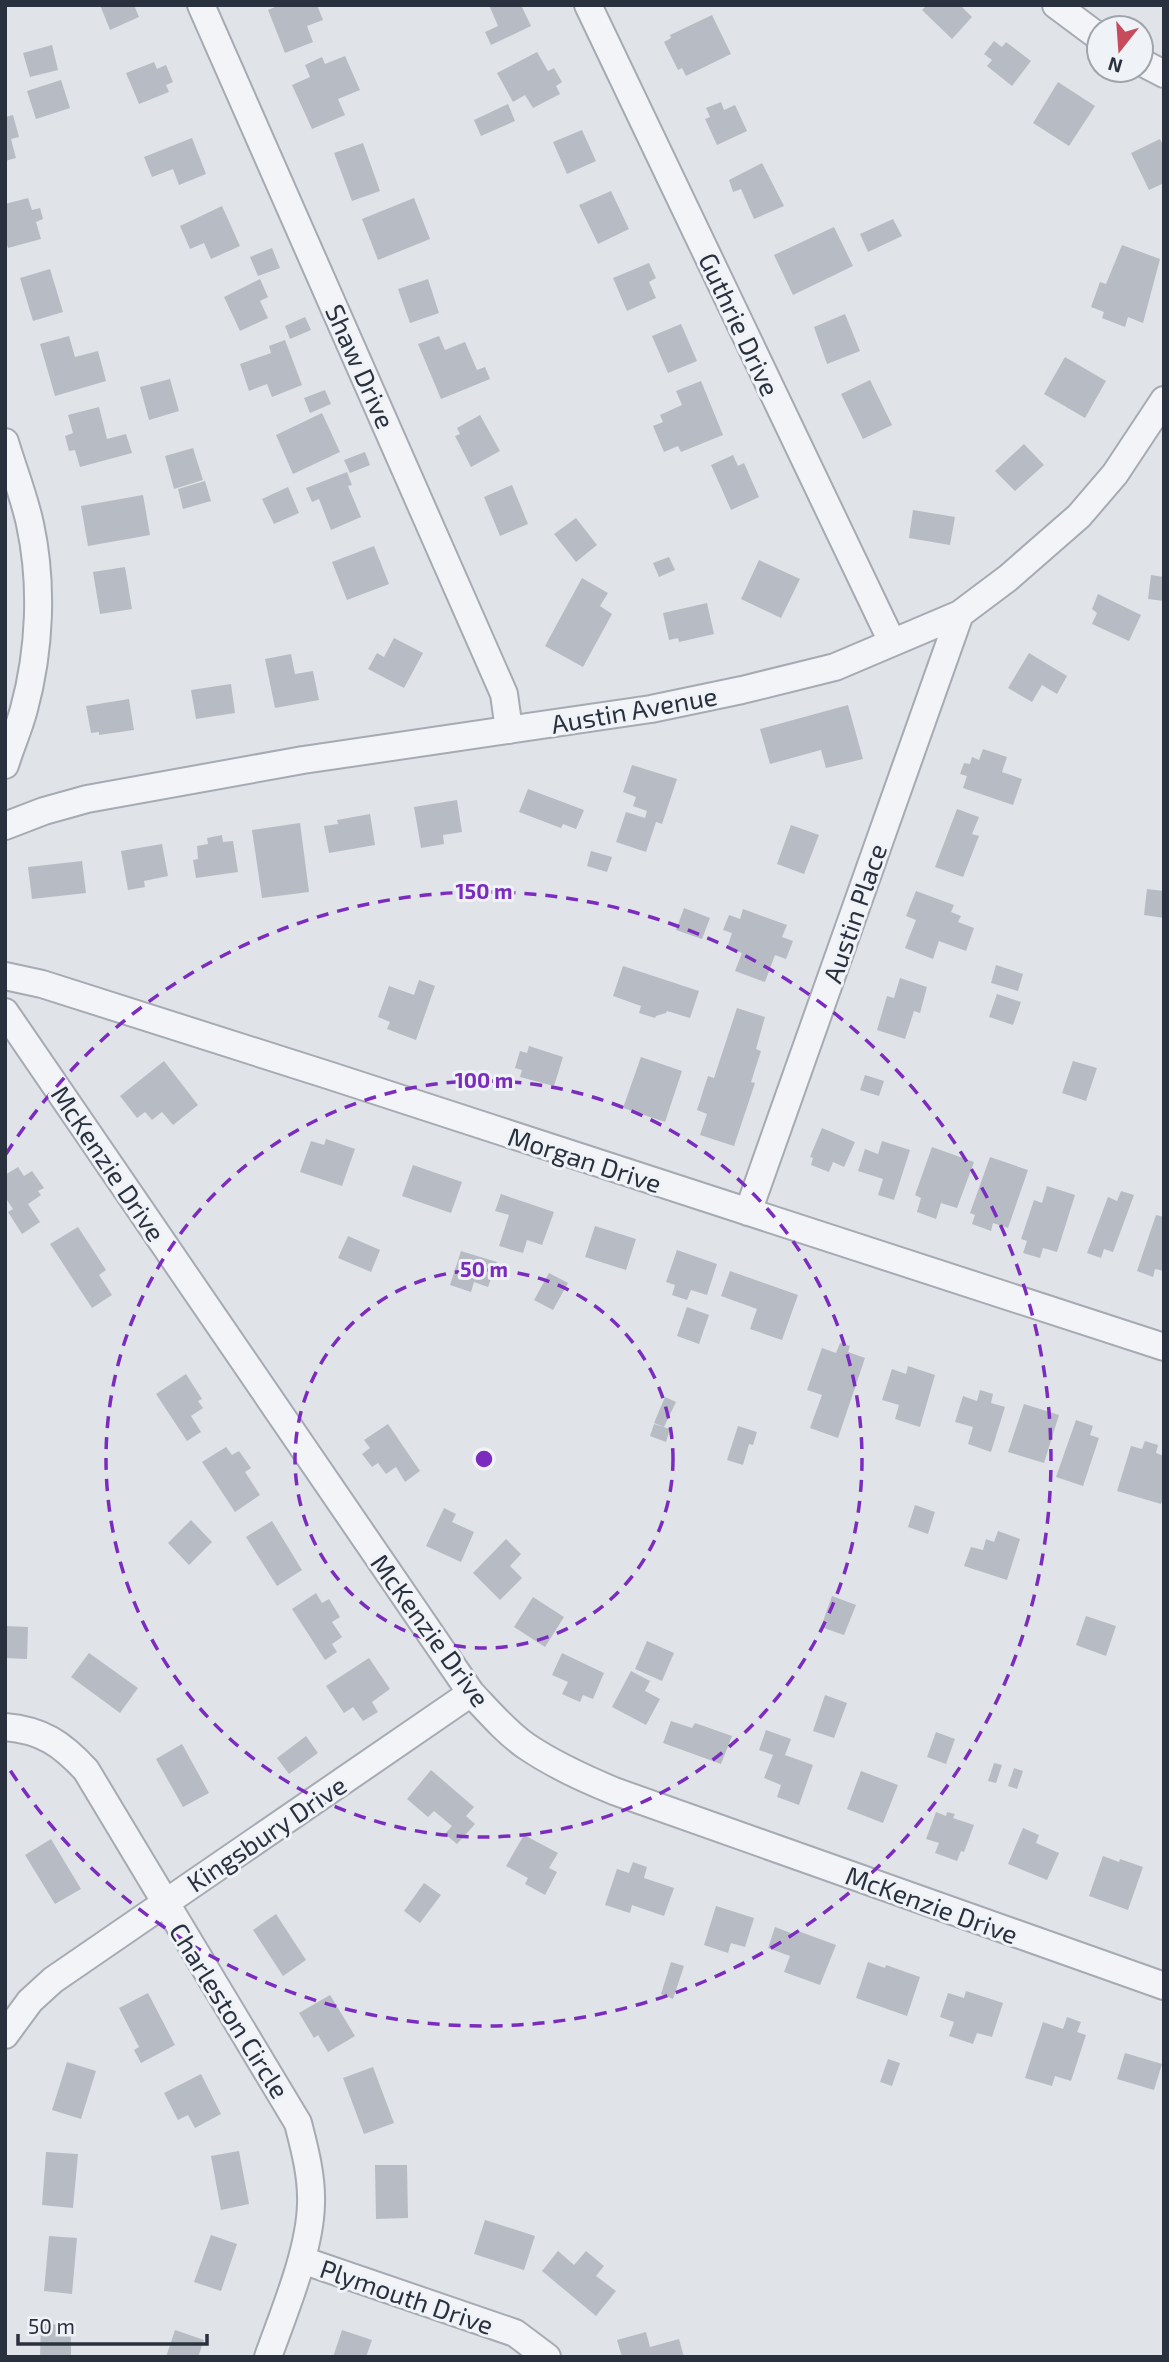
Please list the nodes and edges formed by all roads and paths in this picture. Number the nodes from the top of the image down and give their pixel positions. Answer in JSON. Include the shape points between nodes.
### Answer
{"nodes":[{"id":1,"x":201,"y":5,"type":"edge"},
{"id":2,"x":588,"y":5,"type":"edge"},
{"id":3,"x":1056,"y":5,"type":"edge"},
{"id":4,"x":1085,"y":27,"type":"edge"},
{"id":5,"x":1164,"y":400,"type":"edge"},
{"id":6,"x":5,"y":442,"type":"edge"},
{"id":7,"x":960,"y":614,"type":"junction"},
{"id":8,"x":892,"y":642,"type":"junction"},
{"id":9,"x":509,"y":730,"type":"junction"},
{"id":10,"x":5,"y":765,"type":"edge"},
{"id":11,"x":5,"y":825,"type":"edge"},
{"id":12,"x":5,"y":976,"type":"edge"},
{"id":13,"x":5,"y":1012,"type":"edge"},
{"id":14,"x":748,"y":1212,"type":"junction"},
{"id":15,"x":1164,"y":1347,"type":"edge"},
{"id":16,"x":471,"y":1693,"type":"junction"},
{"id":17,"x":5,"y":1727,"type":"edge"},
{"id":18,"x":164,"y":1903,"type":"junction"},
{"id":19,"x":1164,"y":1986,"type":"edge"},
{"id":20,"x":5,"y":2035,"type":"edge"},
{"id":21,"x":302,"y":2260,"type":"junction"},
{"id":22,"x":268,"y":2357,"type":"edge"},
{"id":23,"x":547,"y":2357,"type":"edge"}],
"edges":[{"from":1,"to":9,"type":"street","name":"Shaw Drive","via":[[504,694]]},
{"from":2,"to":8,"type":"street","name":"Guthrie Drive"},
{"from":3,"to":4,"type":"street"},
{"from":5,"to":7,"type":"street","name":"Austin Avenue","via":[[1115,474],[1079,516]]},
{"from":6,"to":10,"type":"street","via":[[30,523],[37,568],[34,664]]},
{"from":7,"to":8,"type":"street","name":"Austin Avenue"},
{"from":7,"to":14,"type":"street","name":"Austin Place"},
{"from":8,"to":9,"type":"street","name":"Austin Avenue","via":[[835,667],[742,690]]},
{"from":9,"to":11,"type":"street","name":"Austin Avenue","via":[[303,760],[87,799]]},
{"from":12,"to":14,"type":"street","name":"Morgan Drive","via":[[42,984]]},
{"from":13,"to":16,"type":"street","name":"McKenzie Drive"},
{"from":14,"to":15,"type":"street","name":"Morgan Drive"},
{"from":16,"to":18,"type":"street","name":"Kingsbury Drive"},
{"from":16,"to":19,"type":"street","name":"McKenzie Drive","via":[[524,1745],[601,1786]]},
{"from":17,"to":18,"type":"street","name":"Charleston Circle","via":[[44,1736],[65,1748],[86,1770]]},
{"from":18,"to":20,"type":"street","name":"Kingsbury Drive","via":[[53,1980],[30,2001]]},
{"from":18,"to":21,"type":"street","name":"Charleston Circle","via":[[298,2123],[312,2206]]},
{"from":21,"to":22,"type":"street","name":"Charleston Circle"},
{"from":21,"to":23,"type":"street","name":"Plymouth Drive","via":[[515,2333]]}]}
